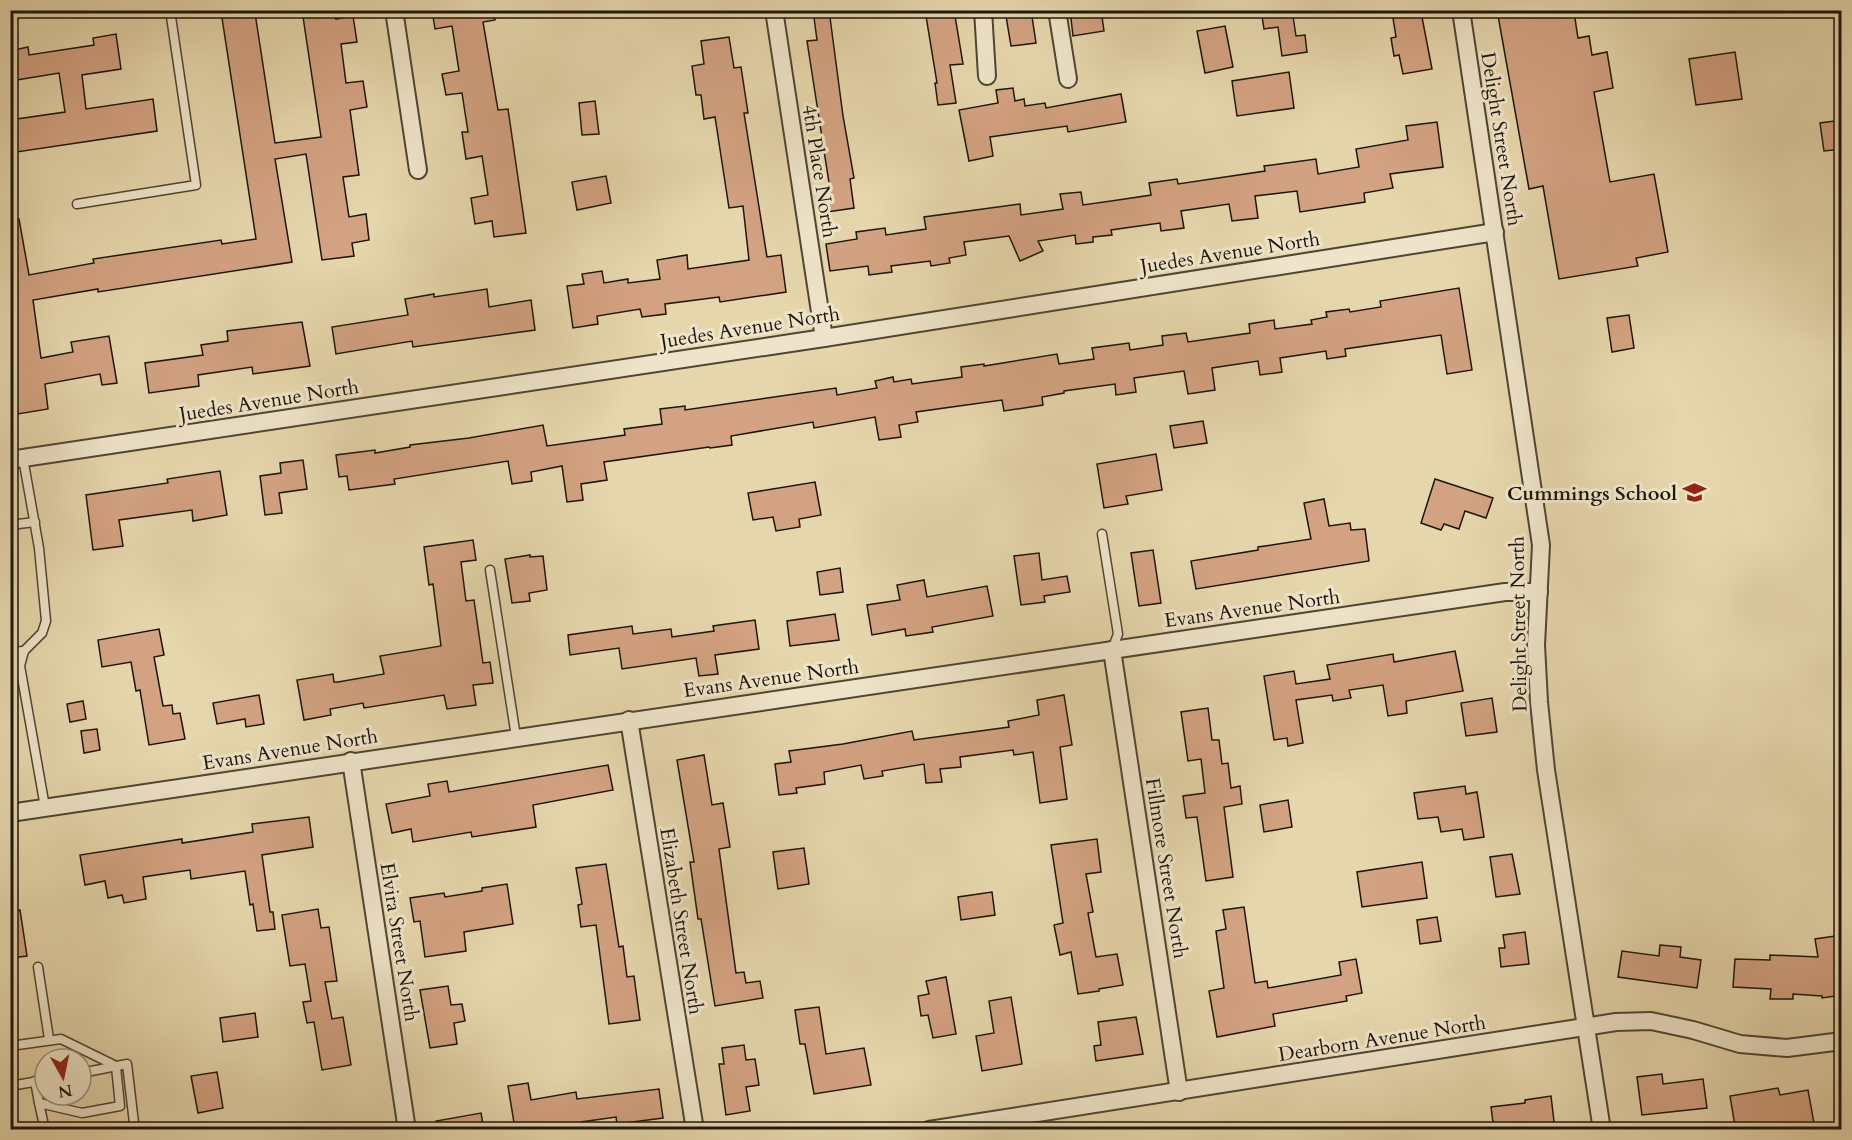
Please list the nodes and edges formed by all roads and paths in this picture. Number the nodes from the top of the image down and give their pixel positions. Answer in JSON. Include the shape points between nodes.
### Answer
{"nodes":[{"id":1,"x":170,"y":10,"type":"edge"},
{"id":2,"x":394,"y":10,"type":"edge"},
{"id":3,"x":774,"y":10,"type":"edge"},
{"id":4,"x":983,"y":10,"type":"edge"},
{"id":5,"x":1057,"y":10,"type":"edge"},
{"id":6,"x":1461,"y":10,"type":"edge"},
{"id":7,"x":987,"y":76,"type":"dead end"},
{"id":8,"x":1068,"y":79,"type":"dead end"},
{"id":9,"x":418,"y":170,"type":"dead end"},
{"id":10,"x":77,"y":204,"type":"dead end"},
{"id":11,"x":1495,"y":232,"type":"junction"},
{"id":12,"x":824,"y":338,"type":"junction"},
{"id":13,"x":17,"y":459,"type":"edge"},
{"id":14,"x":35,"y":522,"type":"junction"},
{"id":15,"x":10,"y":525,"type":"edge"},
{"id":16,"x":1102,"y":534,"type":"dead end"},
{"id":17,"x":490,"y":570,"type":"dead end"},
{"id":18,"x":1539,"y":592,"type":"junction"},
{"id":19,"x":1112,"y":650,"type":"junction"},
{"id":20,"x":24,"y":651,"type":"junction"},
{"id":21,"x":10,"y":652,"type":"edge"},
{"id":22,"x":629,"y":720,"type":"junction"},
{"id":23,"x":516,"y":737,"type":"junction"},
{"id":24,"x":351,"y":761,"type":"junction"},
{"id":25,"x":45,"y":807,"type":"junction"},
{"id":26,"x":10,"y":813,"type":"edge"},
{"id":27,"x":38,"y":968,"type":"dead end"},
{"id":28,"x":1586,"y":1026,"type":"junction"},
{"id":29,"x":48,"y":1039,"type":"junction"},
{"id":30,"x":1842,"y":1041,"type":"edge"},
{"id":31,"x":10,"y":1046,"type":"edge"},
{"id":32,"x":116,"y":1066,"type":"junction"},
{"id":33,"x":93,"y":1071,"type":"edge"},
{"id":34,"x":33,"y":1082,"type":"edge"},
{"id":35,"x":10,"y":1086,"type":"edge"},
{"id":36,"x":1179,"y":1092,"type":"junction"},
{"id":37,"x":40,"y":1107,"type":"edge"},
{"id":38,"x":56,"y":1107,"type":"edge"},
{"id":39,"x":44,"y":1127,"type":"edge"},
{"id":40,"x":130,"y":1130,"type":"edge"},
{"id":41,"x":407,"y":1130,"type":"edge"},
{"id":42,"x":695,"y":1130,"type":"edge"},
{"id":43,"x":929,"y":1130,"type":"edge"},
{"id":44,"x":1602,"y":1130,"type":"edge"}],
"edges":[{"from":1,"to":10,"type":"lane","via":[[196,185]]},
{"from":2,"to":9,"type":"street"},
{"from":3,"to":12,"type":"street","name":"4th Place North"},
{"from":4,"to":7,"type":"street"},
{"from":5,"to":8,"type":"street"},
{"from":6,"to":11,"type":"street","name":"Delight Street North"},
{"from":11,"to":12,"type":"street","name":"Juedes Avenue North"},
{"from":11,"to":18,"type":"street","name":"Delight Street North","via":[[1541,545]]},
{"from":12,"to":13,"type":"street","name":"Juedes Avenue North"},
{"from":13,"to":14,"type":"lane"},
{"from":14,"to":15,"type":"lane"},
{"from":14,"to":20,"type":"lane","via":[[46,621],[42,633]]},
{"from":16,"to":19,"type":"lane","via":[[1118,634]]},
{"from":17,"to":23,"type":"lane"},
{"from":18,"to":19,"type":"street","name":"Evans Avenue North","via":[[1505,592]]},
{"from":18,"to":28,"type":"street","name":"Delight Street North","via":[[1536,645],[1546,770]]},
{"from":19,"to":22,"type":"street","name":"Evans Avenue North"},
{"from":19,"to":36,"type":"street","name":"Fillmore Street North"},
{"from":20,"to":21,"type":"lane"},
{"from":20,"to":25,"type":"lane","via":[[20,666]]},
{"from":22,"to":23,"type":"street","name":"Evans Avenue North"},
{"from":22,"to":42,"type":"street","name":"Elizabeth Street North"},
{"from":23,"to":24,"type":"street","name":"Evans Avenue North"},
{"from":24,"to":25,"type":"street","name":"Evans Avenue North"},
{"from":24,"to":41,"type":"street","name":"Elvira Street North"},
{"from":25,"to":26,"type":"street","name":"Evans Avenue North"},
{"from":27,"to":29,"type":"lane"},
{"from":28,"to":30,"type":"street","name":"Dearborn Avenue North","via":[[1651,1021],[1740,1044],[1787,1048]]},
{"from":28,"to":36,"type":"street","name":"Dearborn Avenue North"},
{"from":28,"to":44,"type":"street","name":"Delight Street North"},
{"from":29,"to":31,"type":"lane"},
{"from":29,"to":32,"type":"lane","via":[[61,1039]]},
{"from":32,"to":33,"type":"lane"},
{"from":32,"to":38,"type":"lane","via":[[120,1106],[82,1113]]},
{"from":32,"to":40,"type":"lane","via":[[127,1064],[134,1123]]},
{"from":34,"to":35,"type":"lane"},
{"from":36,"to":43,"type":"street","name":"Dearborn Avenue North"},
{"from":37,"to":39,"type":"lane"}]}
